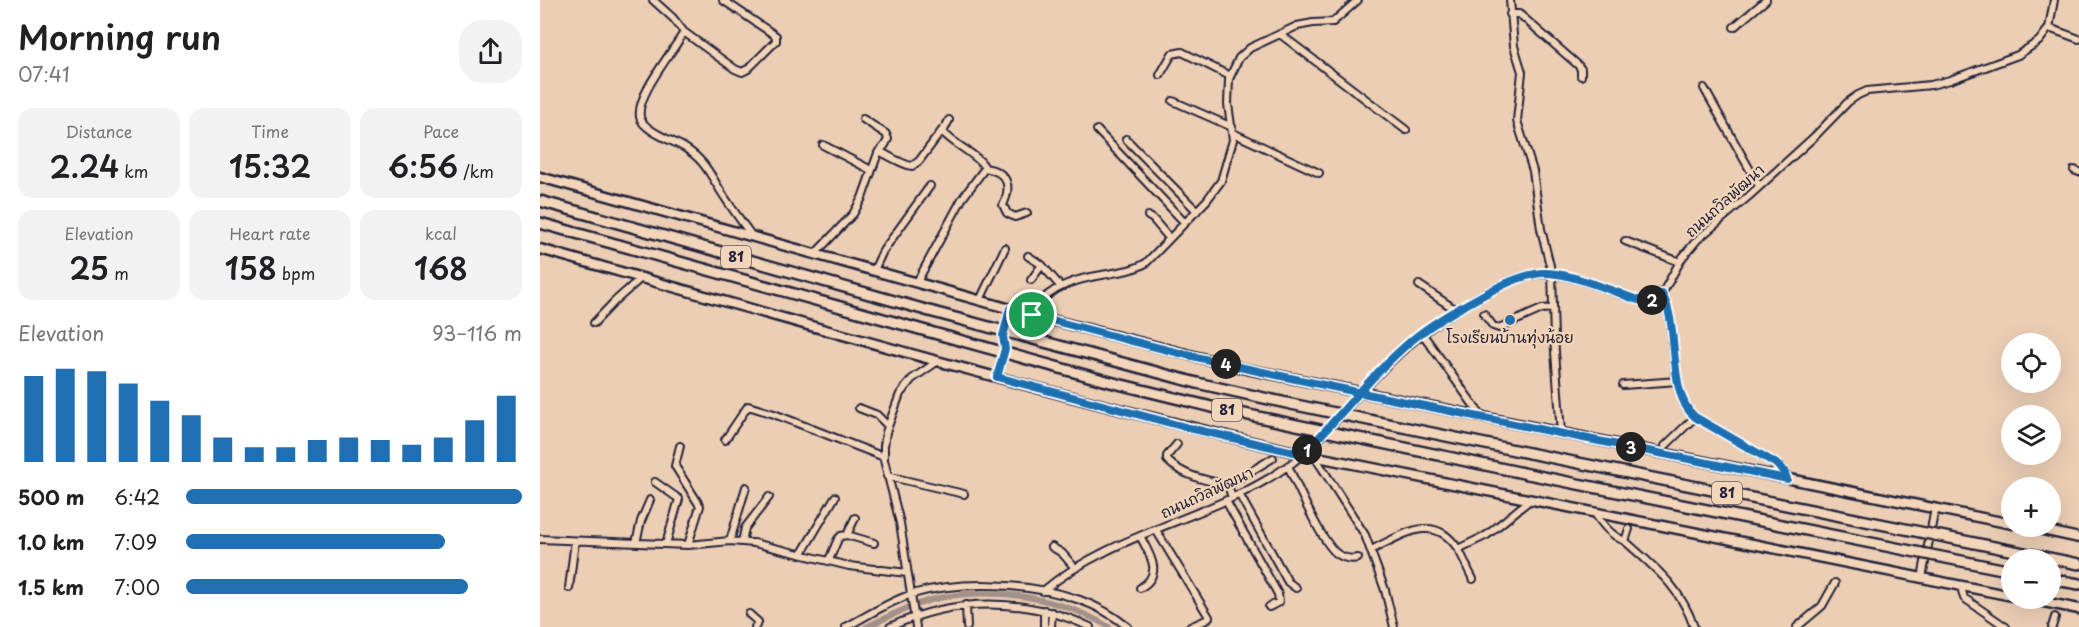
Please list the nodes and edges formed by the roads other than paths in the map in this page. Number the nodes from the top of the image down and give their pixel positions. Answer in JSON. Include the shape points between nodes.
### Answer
{"nodes":[{"id":1,"x":653,"y":0,"type":"edge"},
{"id":2,"x":723,"y":0,"type":"edge"},
{"id":3,"x":1358,"y":0,"type":"edge"},
{"id":4,"x":1509,"y":0,"type":"edge"},
{"id":5,"x":1767,"y":0,"type":"edge"},
{"id":6,"x":2054,"y":0,"type":"edge"},
{"id":7,"x":1510,"y":14,"type":"junction"},
{"id":8,"x":1734,"y":27,"type":"dead end"},
{"id":9,"x":2049,"y":28,"type":"junction"},
{"id":10,"x":684,"y":32,"type":"junction"},
{"id":11,"x":1280,"y":34,"type":"junction"},
{"id":12,"x":2079,"y":39,"type":"edge"},
{"id":13,"x":1160,"y":75,"type":"dead end"},
{"id":14,"x":1230,"y":76,"type":"junction"},
{"id":15,"x":1581,"y":76,"type":"dead end"},
{"id":16,"x":1704,"y":88,"type":"dead end"},
{"id":17,"x":1173,"y":102,"type":"dead end"},
{"id":18,"x":863,"y":118,"type":"dead end"},
{"id":19,"x":949,"y":120,"type":"dead end"},
{"id":20,"x":943,"y":129,"type":"junction"},
{"id":21,"x":1097,"y":130,"type":"dead end"},
{"id":22,"x":1232,"y":130,"type":"junction"},
{"id":23,"x":1406,"y":130,"type":"dead end"},
{"id":24,"x":1126,"y":139,"type":"dead end"},
{"id":25,"x":823,"y":145,"type":"dead end"},
{"id":26,"x":879,"y":151,"type":"junction"},
{"id":27,"x":985,"y":168,"type":"junction"},
{"id":28,"x":871,"y":170,"type":"junction"},
{"id":29,"x":1319,"y":173,"type":"dead end"},
{"id":30,"x":540,"y":177,"type":"edge"},
{"id":31,"x":930,"y":186,"type":"dead end"},
{"id":32,"x":1759,"y":186,"type":"junction"},
{"id":33,"x":540,"y":201,"type":"edge"},
{"id":34,"x":1197,"y":211,"type":"junction"},
{"id":35,"x":1027,"y":213,"type":"dead end"},
{"id":36,"x":1148,"y":216,"type":"dead end"},
{"id":37,"x":540,"y":223,"type":"edge"},
{"id":38,"x":1185,"y":223,"type":"junction"},
{"id":39,"x":752,"y":236,"type":"junction"},
{"id":40,"x":1169,"y":238,"type":"junction"},
{"id":41,"x":1625,"y":241,"type":"dead end"},
{"id":42,"x":1005,"y":248,"type":"dead end"},
{"id":43,"x":540,"y":249,"type":"edge"},
{"id":44,"x":815,"y":254,"type":"junction"},
{"id":45,"x":1028,"y":256,"type":"dead end"},
{"id":46,"x":1680,"y":262,"type":"junction"},
{"id":47,"x":1042,"y":265,"type":"junction"},
{"id":48,"x":874,"y":270,"type":"junction"},
{"id":49,"x":1552,"y":274,"type":"junction"},
{"id":50,"x":640,"y":278,"type":"junction"},
{"id":51,"x":1031,"y":280,"type":"dead end"},
{"id":52,"x":917,"y":282,"type":"junction"},
{"id":53,"x":1419,"y":285,"type":"dead end"},
{"id":54,"x":1060,"y":286,"type":"junction"},
{"id":55,"x":1662,"y":294,"type":"junction"},
{"id":56,"x":980,"y":300,"type":"junction"},
{"id":57,"x":1553,"y":308,"type":"junction"},
{"id":58,"x":1010,"y":309,"type":"junction"},
{"id":59,"x":1456,"y":310,"type":"junction"},
{"id":60,"x":1484,"y":314,"type":"dead end"},
{"id":61,"x":1032,"y":315,"type":"junction"},
{"id":62,"x":594,"y":323,"type":"dead end"},
{"id":63,"x":1422,"y":333,"type":"junction"},
{"id":64,"x":938,"y":361,"type":"junction"},
{"id":65,"x":997,"y":377,"type":"junction"},
{"id":66,"x":1678,"y":381,"type":"junction"},
{"id":67,"x":1623,"y":385,"type":"dead end"},
{"id":68,"x":1361,"y":392,"type":"junction"},
{"id":69,"x":859,"y":408,"type":"dead end"},
{"id":70,"x":1695,"y":417,"type":"junction"},
{"id":71,"x":1482,"y":418,"type":"junction"},
{"id":72,"x":888,"y":426,"type":"junction"},
{"id":73,"x":1561,"y":433,"type":"junction"},
{"id":74,"x":725,"y":440,"type":"dead end"},
{"id":75,"x":1178,"y":444,"type":"dead end"},
{"id":76,"x":680,"y":446,"type":"dead end"},
{"id":77,"x":1665,"y":446,"type":"dead end"},
{"id":78,"x":1303,"y":454,"type":"junction"},
{"id":79,"x":1315,"y":456,"type":"junction"},
{"id":80,"x":884,"y":458,"type":"junction"},
{"id":81,"x":1273,"y":458,"type":"dead end"},
{"id":82,"x":1288,"y":466,"type":"junction"},
{"id":83,"x":887,"y":476,"type":"junction"},
{"id":84,"x":1787,"y":479,"type":"junction"},
{"id":85,"x":655,"y":482,"type":"dead end"},
{"id":86,"x":1228,"y":485,"type":"junction"},
{"id":87,"x":746,"y":487,"type":"dead end"},
{"id":88,"x":964,"y":494,"type":"dead end"},
{"id":89,"x":769,"y":497,"type":"dead end"},
{"id":90,"x":835,"y":497,"type":"dead end"},
{"id":91,"x":1232,"y":498,"type":"junction"},
{"id":92,"x":650,"y":500,"type":"dead end"},
{"id":93,"x":1530,"y":500,"type":"junction"},
{"id":94,"x":1935,"y":508,"type":"junction"},
{"id":95,"x":1594,"y":512,"type":"junction"},
{"id":96,"x":855,"y":518,"type":"dead end"},
{"id":97,"x":2001,"y":522,"type":"edge"},
{"id":98,"x":1629,"y":529,"type":"dead end"},
{"id":99,"x":1156,"y":530,"type":"junction"},
{"id":100,"x":2061,"y":534,"type":"edge"},
{"id":101,"x":847,"y":535,"type":"junction"},
{"id":102,"x":1140,"y":536,"type":"junction"},
{"id":103,"x":2079,"y":538,"type":"edge"},
{"id":104,"x":540,"y":539,"type":"edge"},
{"id":105,"x":575,"y":541,"type":"junction"},
{"id":106,"x":1625,"y":541,"type":"junction"},
{"id":107,"x":730,"y":542,"type":"junction"},
{"id":108,"x":742,"y":542,"type":"junction"},
{"id":109,"x":636,"y":543,"type":"junction"},
{"id":110,"x":874,"y":543,"type":"dead end"},
{"id":111,"x":666,"y":544,"type":"junction"},
{"id":112,"x":688,"y":545,"type":"junction"},
{"id":113,"x":1052,"y":547,"type":"dead end"},
{"id":114,"x":1458,"y":549,"type":"junction"},
{"id":115,"x":1371,"y":550,"type":"junction"},
{"id":116,"x":802,"y":553,"type":"junction"},
{"id":117,"x":1358,"y":558,"type":"dead end"},
{"id":118,"x":829,"y":560,"type":"junction"},
{"id":119,"x":2079,"y":564,"type":"edge"},
{"id":120,"x":1075,"y":568,"type":"junction"},
{"id":121,"x":2001,"y":569,"type":"edge"},
{"id":122,"x":907,"y":573,"type":"junction"},
{"id":123,"x":1922,"y":578,"type":"junction"},
{"id":124,"x":1473,"y":579,"type":"dead end"},
{"id":125,"x":2061,"y":581,"type":"edge"},
{"id":126,"x":1835,"y":584,"type":"dead end"},
{"id":127,"x":2079,"y":584,"type":"edge"},
{"id":128,"x":1961,"y":587,"type":"junction"},
{"id":129,"x":569,"y":588,"type":"dead end"},
{"id":130,"x":1140,"y":588,"type":"dead end"},
{"id":131,"x":1296,"y":588,"type":"dead end"},
{"id":132,"x":1043,"y":591,"type":"junction"},
{"id":133,"x":2001,"y":594,"type":"edge"},
{"id":134,"x":912,"y":598,"type":"junction"},
{"id":135,"x":966,"y":605,"type":"junction"},
{"id":136,"x":2061,"y":605,"type":"edge"},
{"id":137,"x":1269,"y":607,"type":"dead end"},
{"id":138,"x":2079,"y":609,"type":"edge"},
{"id":139,"x":1044,"y":610,"type":"junction"},
{"id":140,"x":1052,"y":612,"type":"junction"},
{"id":141,"x":749,"y":614,"type":"dead end"},
{"id":142,"x":914,"y":616,"type":"junction"},
{"id":143,"x":2055,"y":617,"type":"dead end"},
{"id":144,"x":755,"y":627,"type":"edge"},
{"id":145,"x":846,"y":627,"type":"edge"},
{"id":146,"x":890,"y":627,"type":"edge"},
{"id":147,"x":916,"y":627,"type":"edge"},
{"id":148,"x":968,"y":627,"type":"edge"},
{"id":149,"x":1044,"y":627,"type":"edge"},
{"id":150,"x":1051,"y":627,"type":"edge"},
{"id":151,"x":1090,"y":627,"type":"edge"},
{"id":152,"x":1128,"y":627,"type":"edge"},
{"id":153,"x":1190,"y":627,"type":"edge"},
{"id":154,"x":1394,"y":627,"type":"edge"},
{"id":155,"x":1694,"y":627,"type":"edge"},
{"id":156,"x":1797,"y":627,"type":"edge"},
{"id":157,"x":2006,"y":627,"type":"edge"},
{"id":158,"x":2052,"y":627,"type":"edge"}],
"edges":[{"from":1,"to":10,"type":"street"},
{"from":2,"to":10,"type":"street","via":[[776,36],[776,42],[748,69],[738,70]]},
{"from":3,"to":11,"type":"street","via":[[1333,22],[1305,24]]},
{"from":4,"to":7,"type":"street"},
{"from":5,"to":8,"type":"street"},
{"from":6,"to":9,"type":"street"},
{"from":7,"to":15,"type":"street","via":[[1519,14],[1535,27],[1578,65]]},
{"from":7,"to":49,"type":"street","via":[[1522,72],[1517,121],[1533,171]]},
{"from":9,"to":12,"type":"street"},
{"from":9,"to":32,"type":"street","name":"ถนนถวิลพัฒนา","via":[[2030,49],[1991,67],[1931,85],[1858,95]]},
{"from":10,"to":39,"type":"street","via":[[645,93],[640,116],[649,129],[684,148],[708,168]]},
{"from":11,"to":14,"type":"street","via":[[1244,52]]},
{"from":11,"to":23,"type":"street"},
{"from":13,"to":14,"type":"street","via":[[1172,54],[1182,52]]},
{"from":14,"to":22,"type":"street","via":[[1228,104]]},
{"from":16,"to":32,"type":"street"},
{"from":17,"to":22,"type":"street"},
{"from":18,"to":26,"type":"street","via":[[888,136]]},
{"from":19,"to":20,"type":"street"},
{"from":20,"to":26,"type":"street","via":[[912,166]]},
{"from":20,"to":27,"type":"street","via":[[945,135]]},
{"from":21,"to":38,"type":"street"},
{"from":22,"to":29,"type":"street"},
{"from":22,"to":34,"type":"street","via":[[1221,181]]},
{"from":24,"to":34,"type":"street"},
{"from":25,"to":28,"type":"street"},
{"from":26,"to":28,"type":"street"},
{"from":27,"to":35,"type":"street","via":[[1000,174],[1008,184],[1003,205],[1007,213],[1015,217]]},
{"from":27,"to":52,"type":"street","via":[[962,199]]},
{"from":28,"to":44,"type":"street","via":[[854,214]]},
{"from":30,"to":39,"type":"main road"},
{"from":31,"to":48,"type":"street","via":[[883,251]]},
{"from":32,"to":46,"type":"street","name":"ถนนถวิลพัฒนา","via":[[1697,240]]},
{"from":33,"to":119,"type":"highway","number":"81","bridge":true,"via":[[1197,382]]},
{"from":34,"to":38,"type":"street"},
{"from":36,"to":40,"type":"street"},
{"from":37,"to":121,"type":"highway","number":"81","bridge":true,"via":[[1079,374],[1197,403]]},
{"from":38,"to":40,"type":"street"},
{"from":39,"to":44,"type":"main road"},
{"from":40,"to":54,"type":"street","via":[[1141,267]]},
{"from":41,"to":46,"type":"street"},
{"from":42,"to":56,"type":"street"},
{"from":43,"to":50,"type":"main road"},
{"from":44,"to":48,"type":"main road"},
{"from":45,"to":47,"type":"street"},
{"from":46,"to":55,"type":"street","name":"ถนนถวิลพัฒนา"},
{"from":47,"to":51,"type":"street"},
{"from":47,"to":54,"type":"street"},
{"from":48,"to":52,"type":"main road"},
{"from":49,"to":55,"type":"street","name":"ถนนถวิลพัฒนา","via":[[1642,301]]},
{"from":49,"to":57,"type":"street"},
{"from":49,"to":59,"type":"street","name":"ถนนถวิลพัฒนา","via":[[1518,278]]},
{"from":50,"to":62,"type":"street"},
{"from":50,"to":64,"type":"main road"},
{"from":52,"to":56,"type":"main road"},
{"from":53,"to":59,"type":"street"},
{"from":54,"to":61,"type":"street","via":[[1047,295]]},
{"from":55,"to":66,"type":"street","via":[[1670,313]]},
{"from":56,"to":58,"type":"main road"},
{"from":57,"to":60,"type":"street","via":[[1499,328]]},
{"from":57,"to":73,"type":"street"},
{"from":58,"to":61,"type":"main road"},
{"from":58,"to":65,"type":"street"},
{"from":59,"to":63,"type":"street","name":"ถนนถวิลพัฒนา"},
{"from":61,"to":68,"type":"main road","via":[[1241,368]]},
{"from":63,"to":68,"type":"street","name":"ถนนถวิลพัฒนา"},
{"from":63,"to":71,"type":"street"},
{"from":64,"to":65,"type":"main road"},
{"from":64,"to":72,"type":"street","via":[[906,386]]},
{"from":65,"to":78,"type":"main road"},
{"from":66,"to":67,"type":"street"},
{"from":66,"to":70,"type":"street","via":[[1686,410]]},
{"from":68,"to":71,"type":"main road"},
{"from":68,"to":78,"type":"street","name":"ถนนถวิลพัฒนา"},
{"from":69,"to":72,"type":"street","via":[[877,415]]},
{"from":70,"to":77,"type":"street"},
{"from":70,"to":84,"type":"street","via":[[1775,463]]},
{"from":71,"to":73,"type":"main road"},
{"from":72,"to":80,"type":"street"},
{"from":73,"to":84,"type":"main road"},
{"from":74,"to":80,"type":"street","via":[[748,406]]},
{"from":75,"to":86,"type":"street","via":[[1167,456],[1175,468]]},
{"from":76,"to":112,"type":"street","via":[[675,466],[700,506]]},
{"from":78,"to":79,"type":"main road"},
{"from":78,"to":82,"type":"street","name":"ถนนถวิลพัฒนา"},
{"from":79,"to":93,"type":"main road"},
{"from":79,"to":115,"type":"street"},
{"from":80,"to":83,"type":"street"},
{"from":81,"to":86,"type":"street"},
{"from":82,"to":91,"type":"street","name":"ถนนถวิลพัฒนา"},
{"from":82,"to":117,"type":"street","via":[[1326,542],[1346,559]]},
{"from":83,"to":88,"type":"street"},
{"from":83,"to":122,"type":"street","via":[[900,523]]},
{"from":84,"to":94,"type":"main road"},
{"from":85,"to":111,"type":"street","via":[[679,500]]},
{"from":86,"to":91,"type":"street"},
{"from":87,"to":107,"type":"street"},
{"from":89,"to":108,"type":"street","via":[[746,528]]},
{"from":90,"to":116,"type":"street"},
{"from":91,"to":99,"type":"street","name":"ถนนถวิลพัฒนา"},
{"from":91,"to":131,"type":"street","via":[[1288,582]]},
{"from":91,"to":137,"type":"street","via":[[1278,594],[1279,602]]},
{"from":92,"to":109,"type":"street"},
{"from":93,"to":95,"type":"main road"},
{"from":93,"to":114,"type":"street","via":[[1487,535]]},
{"from":94,"to":97,"type":"main road"},
{"from":94,"to":123,"type":"street"},
{"from":95,"to":106,"type":"street","via":[[1613,534]]},
{"from":95,"to":123,"type":"main road"},
{"from":96,"to":101,"type":"street"},
{"from":98,"to":106,"type":"street"},
{"from":99,"to":102,"type":"street","name":"ถนนถวิลพัฒนา"},
{"from":99,"to":153,"type":"street","via":[[1208,616]]},
{"from":100,"to":103,"type":"main road"},
{"from":101,"to":110,"type":"street"},
{"from":101,"to":118,"type":"street","via":[[839,537]]},
{"from":102,"to":120,"type":"street","name":"ถนนถวิลพัฒนา"},
{"from":102,"to":130,"type":"street","via":[[1154,572]]},
{"from":104,"to":105,"type":"street"},
{"from":105,"to":109,"type":"street"},
{"from":105,"to":129,"type":"street"},
{"from":106,"to":155,"type":"street","via":[[1672,585]]},
{"from":107,"to":108,"type":"street"},
{"from":107,"to":112,"type":"street"},
{"from":108,"to":116,"type":"street"},
{"from":109,"to":111,"type":"street"},
{"from":111,"to":112,"type":"street"},
{"from":113,"to":120,"type":"street"},
{"from":114,"to":115,"type":"street","via":[[1439,531],[1424,528]]},
{"from":114,"to":124,"type":"street"},
{"from":115,"to":154,"type":"street"},
{"from":116,"to":118,"type":"street"},
{"from":118,"to":122,"type":"street"},
{"from":120,"to":132,"type":"street","name":"ถนนถวิลพัฒนา"},
{"from":122,"to":134,"type":"street"},
{"from":123,"to":128,"type":"main road"},
{"from":125,"to":127,"type":"highway"},
{"from":126,"to":156,"type":"street","via":[[1822,606]]},
{"from":128,"to":133,"type":"main road"},
{"from":128,"to":157,"type":"street","via":[[1964,598]]},
{"from":132,"to":134,"type":"street","via":[[972,586]]},
{"from":132,"to":152,"type":"street","via":[[1080,600]]},
{"from":134,"to":142,"type":"street"},
{"from":134,"to":145,"type":"street"},
{"from":135,"to":139,"type":"street","via":[[996,603]]},
{"from":135,"to":142,"type":"street"},
{"from":135,"to":148,"type":"street"},
{"from":136,"to":138,"type":"main road"},
{"from":139,"to":140,"type":"street"},
{"from":139,"to":149,"type":"street"},
{"from":140,"to":150,"type":"street"},
{"from":140,"to":151,"type":"street"},
{"from":141,"to":144,"type":"street","via":[[758,622]]},
{"from":142,"to":146,"type":"street"},
{"from":142,"to":147,"type":"street"},
{"from":143,"to":158,"type":"street"}]}
